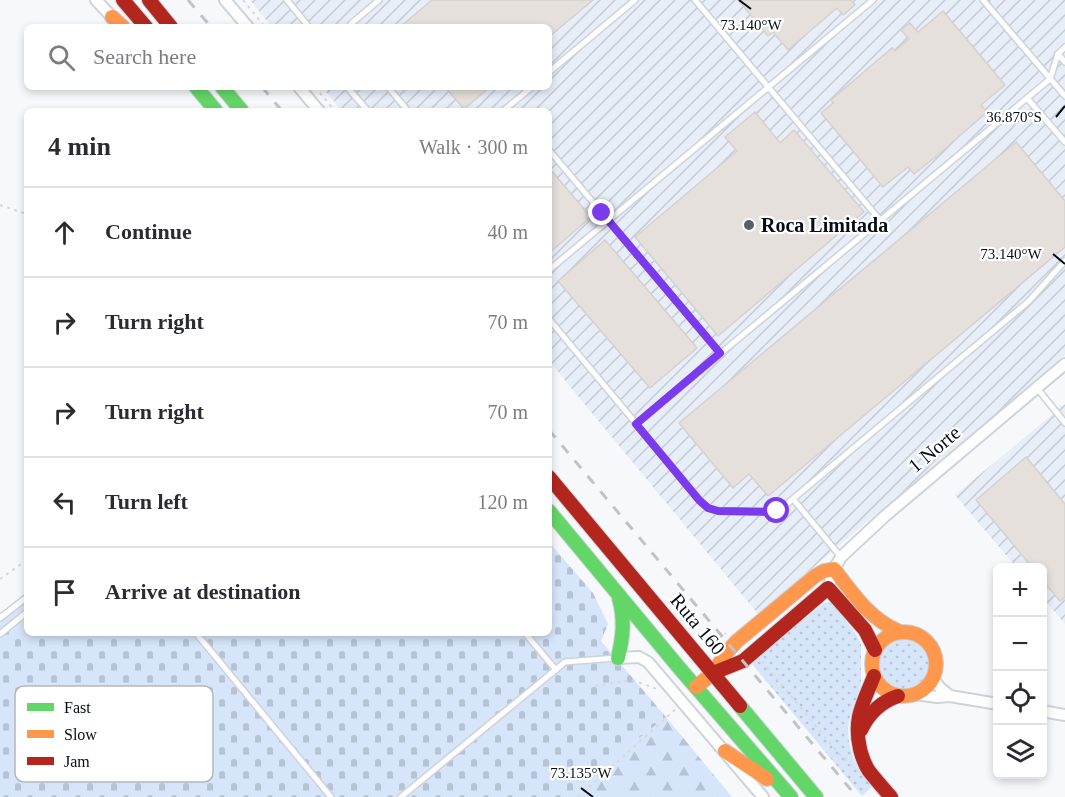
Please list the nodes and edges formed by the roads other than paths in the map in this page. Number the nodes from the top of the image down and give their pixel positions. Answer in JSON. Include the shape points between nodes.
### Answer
{"nodes":[{"id":1,"x":96,"y":0,"type":"edge"},
{"id":2,"x":123,"y":0,"type":"edge"},
{"id":3,"x":149,"y":0,"type":"edge"},
{"id":4,"x":225,"y":0,"type":"edge"},
{"id":5,"x":287,"y":0,"type":"edge"},
{"id":6,"x":379,"y":0,"type":"edge"},
{"id":7,"x":635,"y":0,"type":"edge"},
{"id":8,"x":694,"y":0,"type":"edge"},
{"id":9,"x":873,"y":0,"type":"edge"},
{"id":10,"x":984,"y":0,"type":"edge"},
{"id":11,"x":112,"y":17,"type":"joint"},
{"id":12,"x":120,"y":24,"type":"edge"},
{"id":13,"x":143,"y":24,"type":"edge"},
{"id":14,"x":169,"y":24,"type":"edge"},
{"id":15,"x":245,"y":24,"type":"edge"},
{"id":16,"x":307,"y":24,"type":"edge"},
{"id":17,"x":351,"y":24,"type":"edge"},
{"id":18,"x":1065,"y":47,"type":"edge"},
{"id":19,"x":1058,"y":54,"type":"junction"},
{"id":20,"x":1065,"y":62,"type":"edge"},
{"id":21,"x":552,"y":69,"type":"edge"},
{"id":22,"x":1050,"y":79,"type":"junction"},
{"id":23,"x":768,"y":87,"type":"junction"},
{"id":24,"x":198,"y":90,"type":"edge"},
{"id":25,"x":224,"y":90,"type":"edge"},
{"id":26,"x":302,"y":90,"type":"edge"},
{"id":27,"x":350,"y":90,"type":"edge"},
{"id":28,"x":390,"y":90,"type":"edge"},
{"id":29,"x":528,"y":90,"type":"edge"},
{"id":30,"x":1065,"y":96,"type":"edge"},
{"id":31,"x":1027,"y":98,"type":"junction"},
{"id":32,"x":213,"y":108,"type":"edge"},
{"id":33,"x":240,"y":108,"type":"edge"},
{"id":34,"x":316,"y":108,"type":"edge"},
{"id":35,"x":366,"y":108,"type":"edge"},
{"id":36,"x":406,"y":108,"type":"edge"},
{"id":37,"x":507,"y":108,"type":"edge"},
{"id":38,"x":1065,"y":142,"type":"edge"},
{"id":39,"x":552,"y":154,"type":"edge"},
{"id":40,"x":609,"y":220,"type":"junction"},
{"id":41,"x":880,"y":220,"type":"junction"},
{"id":42,"x":1065,"y":261,"type":"edge"},
{"id":43,"x":552,"y":268,"type":"edge"},
{"id":44,"x":552,"y":323,"type":"edge"},
{"id":45,"x":720,"y":353,"type":"junction"},
{"id":46,"x":1065,"y":364,"type":"edge"},
{"id":47,"x":1037,"y":388,"type":"junction"},
{"id":48,"x":1065,"y":423,"type":"edge"},
{"id":49,"x":636,"y":424,"type":"junction"},
{"id":50,"x":552,"y":481,"type":"edge"},
{"id":51,"x":793,"y":499,"type":"junction"},
{"id":52,"x":552,"y":515,"type":"edge"},
{"id":53,"x":837,"y":563,"type":"junction"},
{"id":54,"x":828,"y":588,"type":"junction"},
{"id":55,"x":615,"y":591,"type":"junction"},
{"id":56,"x":24,"y":599,"type":"edge"},
{"id":57,"x":24,"y":614,"type":"edge"},
{"id":58,"x":0,"y":618,"type":"edge"},
{"id":59,"x":898,"y":632,"type":"junction"},
{"id":60,"x":0,"y":634,"type":"edge"},
{"id":61,"x":197,"y":636,"type":"edge"},
{"id":62,"x":528,"y":636,"type":"edge"},
{"id":63,"x":875,"y":650,"type":"junction"},
{"id":64,"x":618,"y":658,"type":"junction"},
{"id":65,"x":556,"y":670,"type":"junction"},
{"id":66,"x":713,"y":673,"type":"junction"},
{"id":67,"x":874,"y":676,"type":"junction"},
{"id":68,"x":933,"y":678,"type":"junction"},
{"id":69,"x":696,"y":687,"type":"junction"},
{"id":70,"x":915,"y":694,"type":"junction"},
{"id":71,"x":898,"y":696,"type":"junction"},
{"id":72,"x":950,"y":696,"type":"junction"},
{"id":73,"x":993,"y":703,"type":"edge"},
{"id":74,"x":1047,"y":712,"type":"edge"},
{"id":75,"x":1065,"y":715,"type":"edge"},
{"id":76,"x":859,"y":736,"type":"junction"},
{"id":77,"x":725,"y":751,"type":"junction"},
{"id":78,"x":788,"y":794,"type":"edge"},
{"id":79,"x":331,"y":797,"type":"edge"},
{"id":80,"x":401,"y":797,"type":"edge"},
{"id":81,"x":764,"y":797,"type":"edge"},
{"id":82,"x":816,"y":797,"type":"edge"},
{"id":83,"x":891,"y":797,"type":"edge"}],
"edges":[{"from":1,"to":11,"type":"street"},
{"from":2,"to":13,"type":"main road"},
{"from":3,"to":14,"type":"main road"},
{"from":4,"to":15,"type":"street"},
{"from":5,"to":16,"type":"lane"},
{"from":6,"to":17,"type":"lane"},
{"from":7,"to":21,"type":"lane"},
{"from":8,"to":23,"type":"lane"},
{"from":9,"to":23,"type":"lane"},
{"from":10,"to":22,"type":"lane"},
{"from":11,"to":12,"type":"main road"},
{"from":18,"to":19,"type":"lane"},
{"from":19,"to":20,"type":"lane"},
{"from":19,"to":22,"type":"lane"},
{"from":22,"to":30,"type":"lane"},
{"from":22,"to":31,"type":"lane"},
{"from":23,"to":40,"type":"lane"},
{"from":23,"to":41,"type":"lane"},
{"from":24,"to":32,"type":"main road"},
{"from":25,"to":33,"type":"main road"},
{"from":26,"to":34,"type":"street"},
{"from":27,"to":35,"type":"lane"},
{"from":28,"to":36,"type":"lane"},
{"from":29,"to":37,"type":"lane"},
{"from":31,"to":38,"type":"lane"},
{"from":31,"to":41,"type":"lane"},
{"from":39,"to":40,"type":"lane"},
{"from":40,"to":43,"type":"lane"},
{"from":40,"to":45,"type":"lane"},
{"from":41,"to":45,"type":"lane"},
{"from":42,"to":51,"type":"lane","via":[[1029,301]]},
{"from":44,"to":49,"type":"lane"},
{"from":45,"to":49,"type":"lane"},
{"from":46,"to":47,"type":"street","name":"1 Norte"},
{"from":47,"to":48,"type":"lane"},
{"from":47,"to":53,"type":"street","name":"1 Norte","via":[[885,516]]},
{"from":49,"to":51,"type":"lane","via":[[708,508],[771,512]]},
{"from":50,"to":66,"type":"main road","name":"Ruta 160"},
{"from":51,"to":53,"type":"lane"},
{"from":52,"to":55,"type":"main road"},
{"from":53,"to":54,"type":"street","name":"1 Norte"},
{"from":53,"to":59,"type":"main road","via":[[876,619]]},
{"from":53,"to":66,"type":"main road","name":"1 Norte","via":[[815,576],[740,639]]},
{"from":54,"to":63,"type":"main road","via":[[865,630]]},
{"from":54,"to":66,"type":"main road","name":"1 Norte","via":[[738,664]]},
{"from":55,"to":64,"type":"main road","via":[[624,623]]},
{"from":55,"to":69,"type":"main road"},
{"from":56,"to":58,"type":"lane"},
{"from":57,"to":60,"type":"lane"},
{"from":59,"to":63,"type":"main road","via":[[884,638]]},
{"from":59,"to":68,"type":"main road","via":[[919,634],[930,644],[937,664]]},
{"from":61,"to":79,"type":"lane"},
{"from":62,"to":65,"type":"lane"},
{"from":63,"to":67,"type":"main road"},
{"from":64,"to":65,"type":"lane","via":[[565,662]]},
{"from":64,"to":77,"type":"street","via":[[644,658]]},
{"from":65,"to":80,"type":"lane"},
{"from":66,"to":69,"type":"main road","name":"1 Norte"},
{"from":66,"to":82,"type":"main road","name":"Ruta 160"},
{"from":67,"to":71,"type":"main road","via":[[881,687]]},
{"from":67,"to":76,"type":"main road","via":[[859,714]]},
{"from":68,"to":70,"type":"main road"},
{"from":68,"to":72,"type":"street"},
{"from":69,"to":78,"type":"main road"},
{"from":70,"to":71,"type":"main road"},
{"from":70,"to":72,"type":"street"},
{"from":71,"to":76,"type":"main road","via":[[873,711]]},
{"from":72,"to":73,"type":"street"},
{"from":74,"to":75,"type":"street"},
{"from":76,"to":83,"type":"main road","via":[[864,763]]},
{"from":77,"to":78,"type":"main road"},
{"from":77,"to":81,"type":"street"}]}
